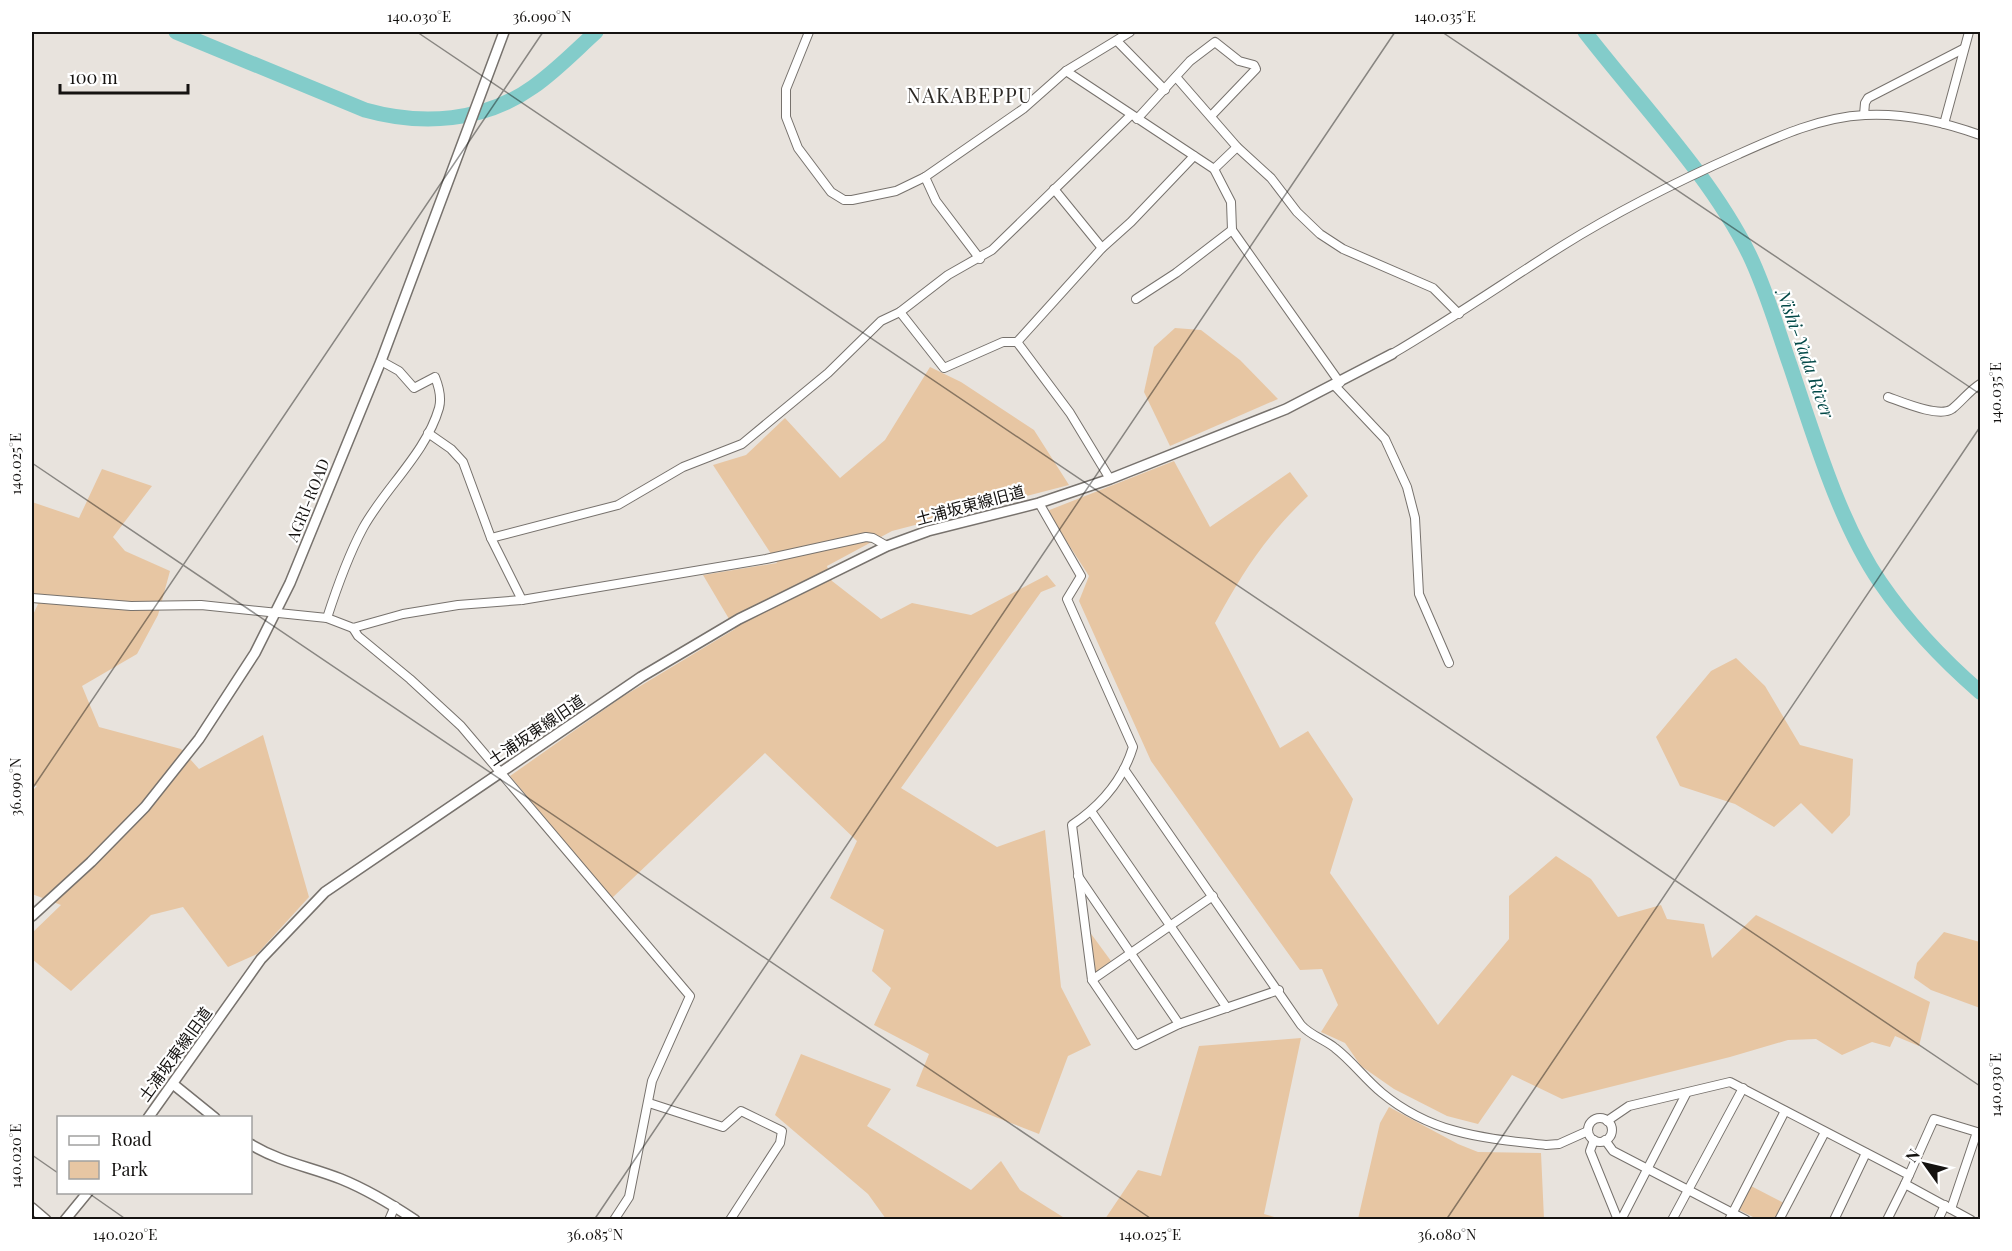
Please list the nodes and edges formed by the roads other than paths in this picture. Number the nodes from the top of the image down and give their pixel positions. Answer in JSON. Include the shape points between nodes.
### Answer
{"nodes":[{"id":1,"x":504,"y":32,"type":"edge"},
{"id":2,"x":809,"y":32,"type":"edge"},
{"id":3,"x":1130,"y":32,"type":"edge"},
{"id":4,"x":1969,"y":32,"type":"edge"},
{"id":5,"x":1117,"y":41,"type":"junction"},
{"id":6,"x":1963,"y":49,"type":"junction"},
{"id":7,"x":1066,"y":71,"type":"junction"},
{"id":8,"x":1176,"y":77,"type":"junction"},
{"id":9,"x":1165,"y":90,"type":"junction"},
{"id":10,"x":1212,"y":115,"type":"junction"},
{"id":11,"x":1864,"y":115,"type":"junction"},
{"id":12,"x":1134,"y":117,"type":"junction"},
{"id":13,"x":1944,"y":124,"type":"junction"},
{"id":14,"x":1980,"y":135,"type":"edge"},
{"id":15,"x":1237,"y":147,"type":"junction"},
{"id":16,"x":1194,"y":156,"type":"junction"},
{"id":17,"x":1214,"y":169,"type":"junction"},
{"id":18,"x":925,"y":177,"type":"junction"},
{"id":19,"x":1054,"y":189,"type":"junction"},
{"id":20,"x":1232,"y":230,"type":"junction"},
{"id":21,"x":1102,"y":248,"type":"junction"},
{"id":22,"x":980,"y":259,"type":"junction"},
{"id":23,"x":1137,"y":299,"type":"dead end"},
{"id":24,"x":900,"y":312,"type":"junction"},
{"id":25,"x":1459,"y":315,"type":"junction"},
{"id":26,"x":1017,"y":342,"type":"junction"},
{"id":27,"x":1392,"y":354,"type":"joint"},
{"id":28,"x":381,"y":361,"type":"junction"},
{"id":29,"x":1338,"y":384,"type":"junction"},
{"id":30,"x":1980,"y":384,"type":"edge"},
{"id":31,"x":1888,"y":397,"type":"dead end"},
{"id":32,"x":428,"y":433,"type":"junction"},
{"id":33,"x":1110,"y":479,"type":"junction"},
{"id":34,"x":1039,"y":503,"type":"junction"},
{"id":35,"x":491,"y":538,"type":"junction"},
{"id":36,"x":886,"y":546,"type":"junction"},
{"id":37,"x":32,"y":598,"type":"edge"},
{"id":38,"x":522,"y":600,"type":"junction"},
{"id":39,"x":275,"y":613,"type":"junction"},
{"id":40,"x":327,"y":618,"type":"junction"},
{"id":41,"x":353,"y":628,"type":"junction"},
{"id":42,"x":1449,"y":663,"type":"dead end"},
{"id":43,"x":1124,"y":769,"type":"junction"},
{"id":44,"x":499,"y":773,"type":"junction"},
{"id":45,"x":1091,"y":811,"type":"junction"},
{"id":46,"x":1077,"y":875,"type":"junction"},
{"id":47,"x":1213,"y":896,"type":"junction"},
{"id":48,"x":32,"y":916,"type":"edge"},
{"id":49,"x":1171,"y":926,"type":"junction"},
{"id":50,"x":1132,"y":953,"type":"junction"},
{"id":51,"x":1092,"y":980,"type":"junction"},
{"id":52,"x":1279,"y":990,"type":"junction"},
{"id":53,"x":1227,"y":1008,"type":"junction"},
{"id":54,"x":1179,"y":1024,"type":"junction"},
{"id":55,"x":173,"y":1084,"type":"junction"},
{"id":56,"x":1743,"y":1088,"type":"junction"},
{"id":57,"x":1686,"y":1094,"type":"junction"},
{"id":58,"x":649,"y":1103,"type":"junction"},
{"id":59,"x":1785,"y":1111,"type":"junction"},
{"id":60,"x":149,"y":1116,"type":"edge"},
{"id":61,"x":213,"y":1116,"type":"edge"},
{"id":62,"x":1607,"y":1121,"type":"junction"},
{"id":63,"x":1588,"y":1131,"type":"junction"},
{"id":64,"x":1825,"y":1132,"type":"junction"},
{"id":65,"x":1594,"y":1140,"type":"junction"},
{"id":66,"x":1605,"y":1140,"type":"junction"},
{"id":67,"x":252,"y":1145,"type":"edge"},
{"id":68,"x":1866,"y":1153,"type":"junction"},
{"id":69,"x":1647,"y":1169,"type":"junction"},
{"id":70,"x":1910,"y":1175,"type":"junction"},
{"id":71,"x":1905,"y":1184,"type":"junction"},
{"id":72,"x":1688,"y":1190,"type":"junction"},
{"id":73,"x":86,"y":1194,"type":"edge"},
{"id":74,"x":395,"y":1206,"type":"junction"},
{"id":75,"x":1948,"y":1207,"type":"junction"},
{"id":76,"x":32,"y":1208,"type":"edge"},
{"id":77,"x":1730,"y":1216,"type":"edge"},
{"id":78,"x":614,"y":1219,"type":"edge"},
{"id":79,"x":46,"y":1220,"type":"edge"},
{"id":80,"x":65,"y":1220,"type":"edge"},
{"id":81,"x":389,"y":1220,"type":"edge"},
{"id":82,"x":415,"y":1220,"type":"edge"},
{"id":83,"x":730,"y":1220,"type":"edge"},
{"id":84,"x":1619,"y":1220,"type":"edge"},
{"id":85,"x":1672,"y":1220,"type":"edge"},
{"id":86,"x":1746,"y":1220,"type":"edge"},
{"id":87,"x":1779,"y":1220,"type":"edge"},
{"id":88,"x":1834,"y":1220,"type":"edge"},
{"id":89,"x":1887,"y":1220,"type":"edge"},
{"id":90,"x":1938,"y":1220,"type":"edge"},
{"id":91,"x":1971,"y":1220,"type":"edge"}],
"edges":[{"from":1,"to":28,"type":"street","name":"AGRI-ROAD"},
{"from":2,"to":18,"type":"street","via":[[786,89],[786,117],[798,148],[831,192],[844,200],[871,198]]},
{"from":3,"to":5,"type":"street"},
{"from":4,"to":6,"type":"street"},
{"from":5,"to":7,"type":"street"},
{"from":5,"to":9,"type":"street"},
{"from":6,"to":11,"type":"street","via":[[1868,98]]},
{"from":6,"to":13,"type":"street"},
{"from":7,"to":12,"type":"street"},
{"from":7,"to":18,"type":"street","via":[[1023,109]]},
{"from":8,"to":9,"type":"street"},
{"from":8,"to":10,"type":"street"},
{"from":8,"to":10,"type":"street","via":[[1215,42],[1239,61],[1254,65],[1256,69],[1249,80]]},
{"from":9,"to":12,"type":"street"},
{"from":10,"to":15,"type":"street"},
{"from":11,"to":13,"type":"street"},
{"from":11,"to":25,"type":"street","via":[[1813,124],[1685,178],[1563,246]]},
{"from":12,"to":16,"type":"street"},
{"from":12,"to":19,"type":"street"},
{"from":13,"to":14,"type":"street"},
{"from":15,"to":17,"type":"street"},
{"from":15,"to":25,"type":"street","via":[[1271,178],[1320,234],[1343,249],[1433,288]]},
{"from":16,"to":17,"type":"street"},
{"from":16,"to":21,"type":"street"},
{"from":17,"to":20,"type":"street","via":[[1231,202]]},
{"from":18,"to":22,"type":"street","via":[[936,201]]},
{"from":19,"to":21,"type":"street"},
{"from":19,"to":22,"type":"street"},
{"from":20,"to":23,"type":"street"},
{"from":20,"to":29,"type":"street"},
{"from":21,"to":26,"type":"street"},
{"from":22,"to":24,"type":"street","via":[[931,286]]},
{"from":24,"to":26,"type":"street","via":[[944,368],[1003,342]]},
{"from":24,"to":35,"type":"street","via":[[881,321],[828,373],[742,444],[683,467],[618,505]]},
{"from":25,"to":27,"type":"street"},
{"from":26,"to":33,"type":"street","via":[[1071,413]]},
{"from":27,"to":29,"type":"street","name":"土浦坂東線旧道"},
{"from":28,"to":32,"type":"street","via":[[399,371],[414,388],[435,376],[439,407]]},
{"from":28,"to":39,"type":"street","name":"AGRI-ROAD"},
{"from":29,"to":33,"type":"street","name":"土浦坂東線旧道"},
{"from":29,"to":42,"type":"street","via":[[1385,439],[1407,487],[1415,518],[1419,594]]},
{"from":30,"to":31,"type":"street","via":[[1944,412]]},
{"from":32,"to":35,"type":"street","via":[[463,462]]},
{"from":32,"to":40,"type":"street","via":[[363,528]]},
{"from":33,"to":34,"type":"street","name":"土浦坂東線旧道"},
{"from":34,"to":36,"type":"street","name":"土浦坂東線旧道","via":[[945,526]]},
{"from":34,"to":43,"type":"street","via":[[1081,576],[1067,599],[1132,741]]},
{"from":35,"to":38,"type":"street"},
{"from":36,"to":38,"type":"street","via":[[866,537],[766,559]]},
{"from":36,"to":44,"type":"street","name":"土浦坂東線旧道","via":[[729,625],[641,677]]},
{"from":37,"to":39,"type":"street","via":[[131,606],[201,605]]},
{"from":38,"to":41,"type":"street","via":[[403,614]]},
{"from":39,"to":40,"type":"street"},
{"from":39,"to":48,"type":"street","name":"AGRI-ROAD","via":[[239,680],[165,783],[114,840]]},
{"from":40,"to":41,"type":"street"},
{"from":41,"to":44,"type":"street","via":[[461,726]]},
{"from":43,"to":45,"type":"street","via":[[1102,802]]},
{"from":43,"to":47,"type":"street"},
{"from":44,"to":55,"type":"street","name":"土浦坂東線旧道","via":[[325,892],[261,959]]},
{"from":44,"to":58,"type":"street","via":[[690,996],[652,1081]]},
{"from":45,"to":46,"type":"street","via":[[1072,825]]},
{"from":45,"to":49,"type":"street"},
{"from":46,"to":50,"type":"street"},
{"from":46,"to":51,"type":"street"},
{"from":47,"to":49,"type":"street"},
{"from":47,"to":52,"type":"street"},
{"from":49,"to":50,"type":"street"},
{"from":49,"to":53,"type":"street"},
{"from":50,"to":51,"type":"street"},
{"from":50,"to":54,"type":"street"},
{"from":51,"to":54,"type":"street","via":[[1136,1045]]},
{"from":52,"to":53,"type":"street"},
{"from":52,"to":63,"type":"street","via":[[1306,1031],[1334,1047],[1382,1093],[1442,1128],[1460,1134],[1546,1145],[1559,1144]]},
{"from":53,"to":54,"type":"street"},
{"from":55,"to":60,"type":"street","name":"土浦坂東線旧道"},
{"from":55,"to":61,"type":"street"},
{"from":56,"to":57,"type":"street","via":[[1730,1082]]},
{"from":56,"to":59,"type":"street"},
{"from":56,"to":72,"type":"street"},
{"from":57,"to":62,"type":"street","via":[[1629,1106]]},
{"from":57,"to":69,"type":"street"},
{"from":58,"to":78,"type":"street","via":[[629,1197]]},
{"from":58,"to":83,"type":"street","via":[[723,1128],[741,1111],[783,1131],[780,1143]]},
{"from":59,"to":64,"type":"street"},
{"from":59,"to":77,"type":"street"},
{"from":62,"to":63,"type":"street","via":[[1592,1120]]},
{"from":62,"to":66,"type":"street","via":[[1611,1131]]},
{"from":63,"to":65,"type":"street"},
{"from":64,"to":68,"type":"street"},
{"from":64,"to":87,"type":"street"},
{"from":65,"to":66,"type":"street"},
{"from":65,"to":84,"type":"street","via":[[1590,1151]]},
{"from":66,"to":69,"type":"street","via":[[1613,1151]]},
{"from":67,"to":74,"type":"street","via":[[275,1159],[341,1179]]},
{"from":68,"to":70,"type":"street"},
{"from":68,"to":88,"type":"street"},
{"from":69,"to":72,"type":"street"},
{"from":69,"to":84,"type":"street"},
{"from":70,"to":71,"type":"street"},
{"from":70,"to":75,"type":"street","via":[[1934,1119],[1977,1132]]},
{"from":71,"to":75,"type":"street"},
{"from":71,"to":89,"type":"street"},
{"from":72,"to":77,"type":"street"},
{"from":72,"to":85,"type":"street"},
{"from":73,"to":80,"type":"street"},
{"from":74,"to":81,"type":"street"},
{"from":74,"to":82,"type":"street"},
{"from":75,"to":90,"type":"street"},
{"from":75,"to":91,"type":"street"},
{"from":76,"to":79,"type":"street"},
{"from":77,"to":86,"type":"street"}]}
